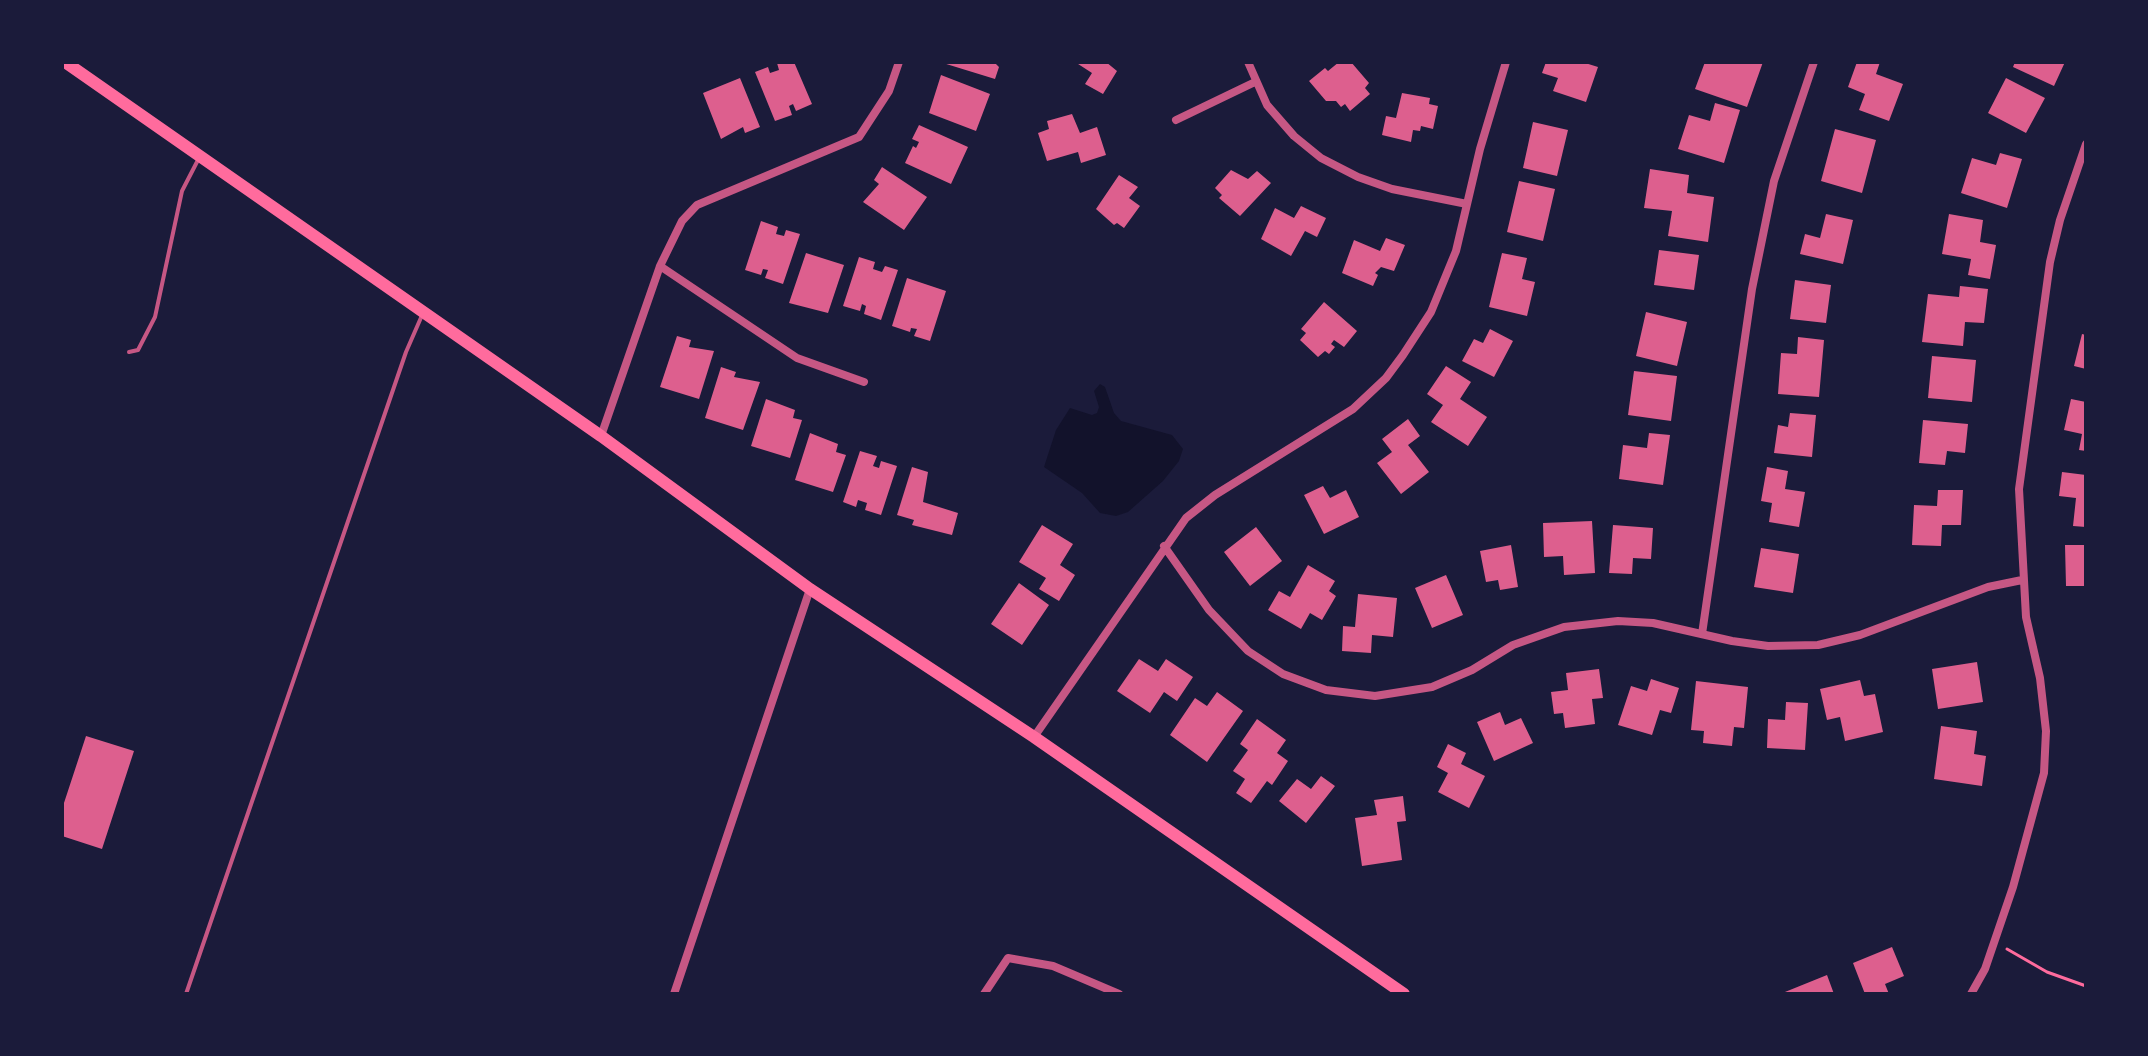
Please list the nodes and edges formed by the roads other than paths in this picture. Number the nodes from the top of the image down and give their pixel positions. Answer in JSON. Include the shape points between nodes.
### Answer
{"nodes":[{"id":1,"x":65,"y":62,"type":"edge"},
{"id":2,"x":899,"y":62,"type":"edge"},
{"id":3,"x":1248,"y":62,"type":"edge"},
{"id":4,"x":1506,"y":62,"type":"edge"},
{"id":5,"x":1814,"y":62,"type":"edge"},
{"id":6,"x":1255,"y":82,"type":"junction"},
{"id":7,"x":1176,"y":120,"type":"dead end"},
{"id":8,"x":2086,"y":144,"type":"edge"},
{"id":9,"x":200,"y":156,"type":"junction"},
{"id":10,"x":1467,"y":204,"type":"junction"},
{"id":11,"x":660,"y":266,"type":"junction"},
{"id":12,"x":423,"y":312,"type":"junction"},
{"id":13,"x":129,"y":352,"type":"dead end"},
{"id":14,"x":864,"y":382,"type":"dead end"},
{"id":15,"x":601,"y":436,"type":"junction"},
{"id":16,"x":1164,"y":546,"type":"junction"},
{"id":17,"x":2022,"y":580,"type":"junction"},
{"id":18,"x":810,"y":589,"type":"junction"},
{"id":19,"x":1702,"y":634,"type":"junction"},
{"id":20,"x":1034,"y":737,"type":"junction"},
{"id":21,"x":186,"y":994,"type":"edge"},
{"id":22,"x":674,"y":994,"type":"edge"},
{"id":23,"x":984,"y":994,"type":"edge"},
{"id":24,"x":1119,"y":994,"type":"edge"},
{"id":25,"x":1404,"y":994,"type":"edge"},
{"id":26,"x":1971,"y":994,"type":"edge"}],
"edges":[{"from":1,"to":9,"type":"main road"},
{"from":2,"to":11,"type":"street","via":[[889,91],[859,137],[697,205],[682,221]]},
{"from":3,"to":6,"type":"street"},
{"from":4,"to":10,"type":"street"},
{"from":5,"to":19,"type":"street","via":[[1774,181],[1752,289]]},
{"from":6,"to":7,"type":"street"},
{"from":6,"to":10,"type":"street","via":[[1267,105],[1321,158],[1392,189]]},
{"from":8,"to":17,"type":"street","via":[[2050,262],[2022,454]]},
{"from":9,"to":12,"type":"main road"},
{"from":9,"to":13,"type":"lane","via":[[182,191],[155,317],[138,350]]},
{"from":10,"to":16,"type":"street","via":[[1456,251],[1431,312],[1386,378],[1323,431],[1215,495],[1186,518]]},
{"from":11,"to":14,"type":"street","via":[[797,358]]},
{"from":11,"to":15,"type":"street"},
{"from":12,"to":15,"type":"main road"},
{"from":12,"to":21,"type":"lane"},
{"from":15,"to":18,"type":"main road"},
{"from":16,"to":19,"type":"street","via":[[1209,610],[1248,651],[1283,674],[1352,695],[1432,687],[1513,645],[1564,627],[1630,621]]},
{"from":16,"to":20,"type":"street"},
{"from":17,"to":19,"type":"street","via":[[1818,645],[1768,646]]},
{"from":17,"to":26,"type":"street","via":[[2046,731],[2044,773],[1994,944]]},
{"from":18,"to":20,"type":"main road"},
{"from":18,"to":22,"type":"street"},
{"from":20,"to":25,"type":"main road"},
{"from":23,"to":24,"type":"street","via":[[1008,958],[1053,966]]}]}
